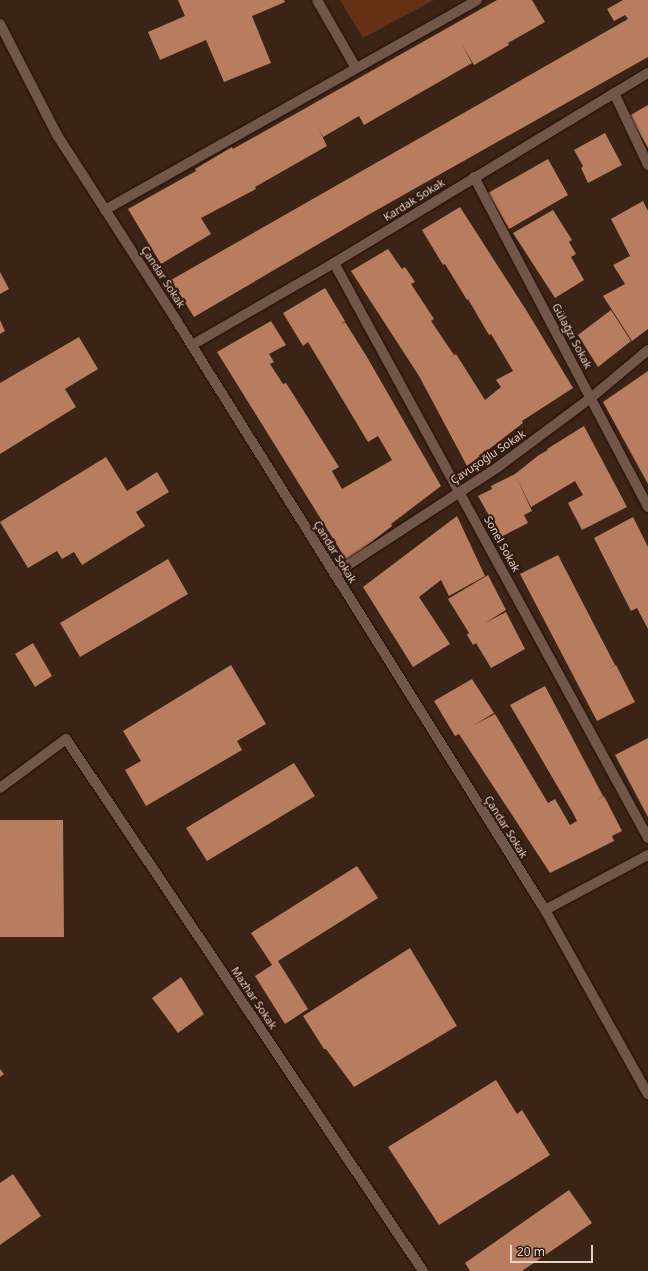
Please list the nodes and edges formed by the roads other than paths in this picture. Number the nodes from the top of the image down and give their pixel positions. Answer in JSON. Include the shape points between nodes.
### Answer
{"nodes":[{"id":1,"x":317,"y":0,"type":"edge"},
{"id":2,"x":477,"y":0,"type":"edge"},
{"id":3,"x":0,"y":24,"type":"edge"},
{"id":4,"x":356,"y":68,"type":"junction"},
{"id":5,"x":648,"y":73,"type":"edge"},
{"id":6,"x":614,"y":93,"type":"junction"},
{"id":7,"x":648,"y":165,"type":"edge"},
{"id":8,"x":474,"y":176,"type":"junction"},
{"id":9,"x":105,"y":210,"type":"junction"},
{"id":10,"x":334,"y":263,"type":"junction"},
{"id":11,"x":192,"y":345,"type":"junction"},
{"id":12,"x":648,"y":350,"type":"edge"},
{"id":13,"x":592,"y":397,"type":"junction"},
{"id":14,"x":460,"y":492,"type":"junction"},
{"id":15,"x":648,"y":507,"type":"edge"},
{"id":16,"x":334,"y":574,"type":"junction"},
{"id":17,"x":0,"y":788,"type":"edge"},
{"id":18,"x":648,"y":838,"type":"edge"},
{"id":19,"x":648,"y":855,"type":"edge"},
{"id":20,"x":545,"y":910,"type":"junction"},
{"id":21,"x":648,"y":1094,"type":"edge"},
{"id":22,"x":423,"y":1271,"type":"edge"}],
"edges":[{"from":1,"to":4,"type":"street"},
{"from":2,"to":4,"type":"street"},
{"from":3,"to":9,"type":"street","name":"Çandar Sokak","via":[[57,135]]},
{"from":4,"to":9,"type":"street"},
{"from":5,"to":6,"type":"street","name":"Kardak Sokak"},
{"from":6,"to":7,"type":"street"},
{"from":6,"to":8,"type":"street","name":"Kardak Sokak"},
{"from":8,"to":10,"type":"street","name":"Kardak Sokak"},
{"from":8,"to":13,"type":"street","name":"Gülağzı Sokak"},
{"from":9,"to":11,"type":"street","name":"Çandar Sokak"},
{"from":10,"to":11,"type":"street","name":"Kardak Sokak"},
{"from":10,"to":14,"type":"street","name":"Sonel Sokak"},
{"from":11,"to":16,"type":"street","name":"Çandar Sokak"},
{"from":12,"to":13,"type":"street","name":"Çavuşoğlu Sokak"},
{"from":13,"to":14,"type":"street","name":"Çavuşoğlu Sokak","via":[[498,468]]},
{"from":13,"to":15,"type":"street","name":"Gülağzı Sokak"},
{"from":14,"to":16,"type":"street","name":"Çavuşoğlu Sokak"},
{"from":14,"to":18,"type":"street","name":"Sonel Sokak"},
{"from":16,"to":20,"type":"street","name":"Çandar Sokak"},
{"from":17,"to":22,"type":"street","name":"Mazhar Sokak","via":[[66,739]]},
{"from":19,"to":20,"type":"street"},
{"from":20,"to":21,"type":"street","name":"Çandar Sokak"}]}
